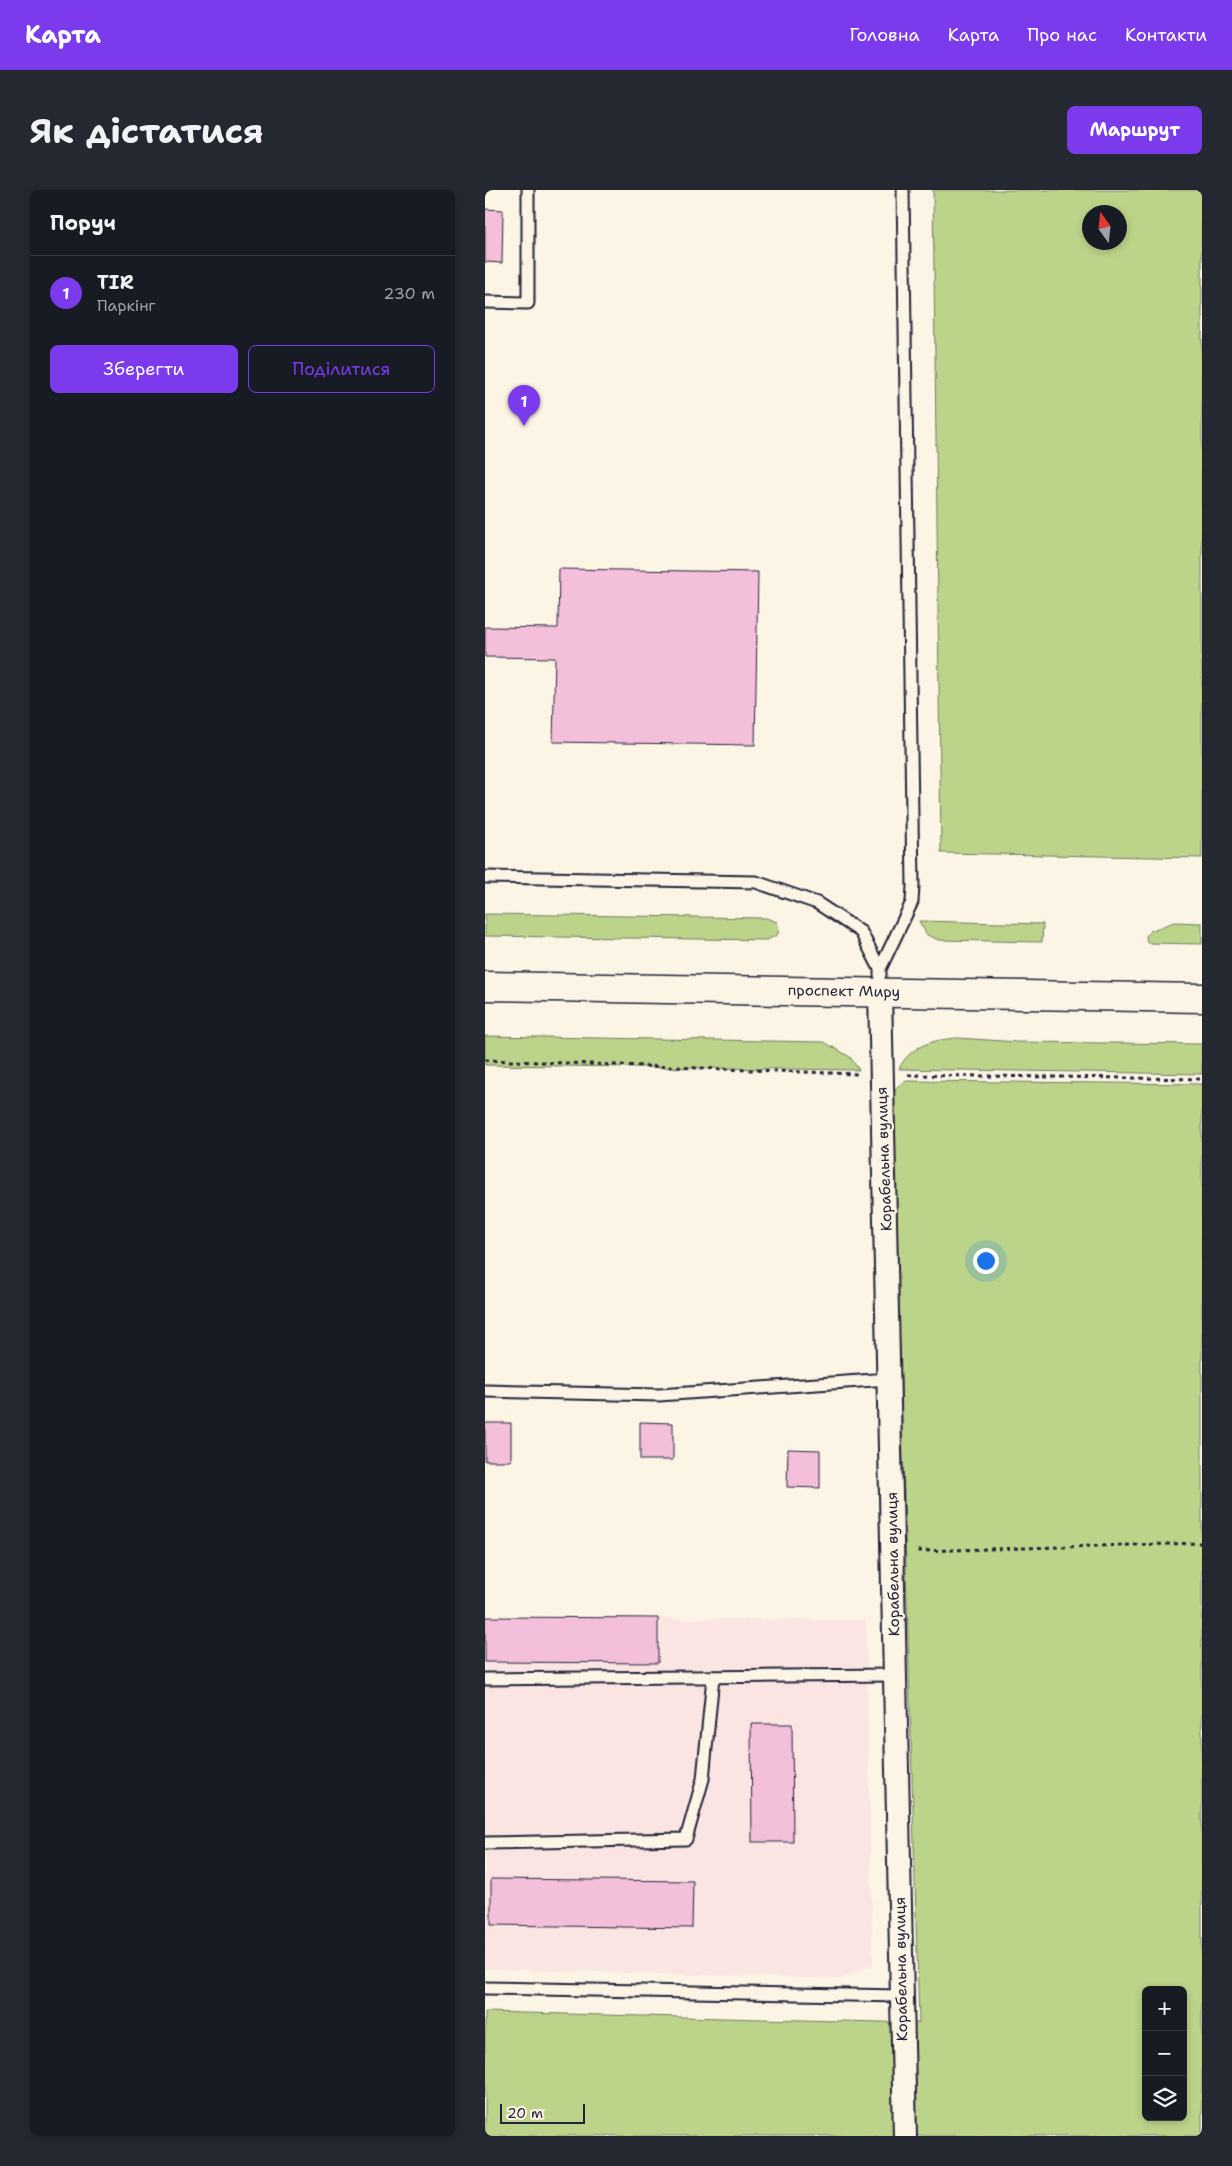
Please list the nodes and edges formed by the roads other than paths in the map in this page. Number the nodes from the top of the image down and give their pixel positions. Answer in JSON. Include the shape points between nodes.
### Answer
{"nodes":[{"id":1,"x":528,"y":190,"type":"edge"},
{"id":2,"x":903,"y":190,"type":"edge"},
{"id":3,"x":485,"y":302,"type":"edge"},
{"id":4,"x":485,"y":877,"type":"edge"},
{"id":5,"x":880,"y":981,"type":"junction"},
{"id":6,"x":485,"y":986,"type":"edge"},
{"id":7,"x":1202,"y":998,"type":"edge"},
{"id":8,"x":889,"y":1379,"type":"junction"},
{"id":9,"x":485,"y":1391,"type":"edge"},
{"id":10,"x":895,"y":1675,"type":"junction"},
{"id":11,"x":713,"y":1677,"type":"junction"},
{"id":12,"x":485,"y":1679,"type":"edge"},
{"id":13,"x":485,"y":1843,"type":"edge"},
{"id":14,"x":485,"y":1988,"type":"edge"},
{"id":15,"x":901,"y":1996,"type":"junction"},
{"id":16,"x":905,"y":2136,"type":"edge"}],
"edges":[{"from":1,"to":3,"type":"lane","via":[[528,303]]},
{"from":2,"to":5,"type":"lane","via":[[913,886],[912,902]]},
{"from":4,"to":5,"type":"lane","via":[[755,882],[817,903],[861,932]]},
{"from":5,"to":6,"type":"main road","name":"проспект Миру"},
{"from":5,"to":7,"type":"main road","name":"проспект Миру","via":[[1037,997]]},
{"from":5,"to":8,"type":"street","name":"Корабельна вулиця"},
{"from":8,"to":9,"type":"lane","via":[[659,1395]]},
{"from":8,"to":10,"type":"street","name":"Корабельна вулиця"},
{"from":10,"to":11,"type":"lane"},
{"from":10,"to":15,"type":"street","name":"Корабельна вулиця"},
{"from":11,"to":12,"type":"lane"},
{"from":11,"to":13,"type":"lane","via":[[703,1779],[686,1839]]},
{"from":14,"to":15,"type":"lane"},
{"from":15,"to":16,"type":"street","name":"Корабельна вулиця"}]}
